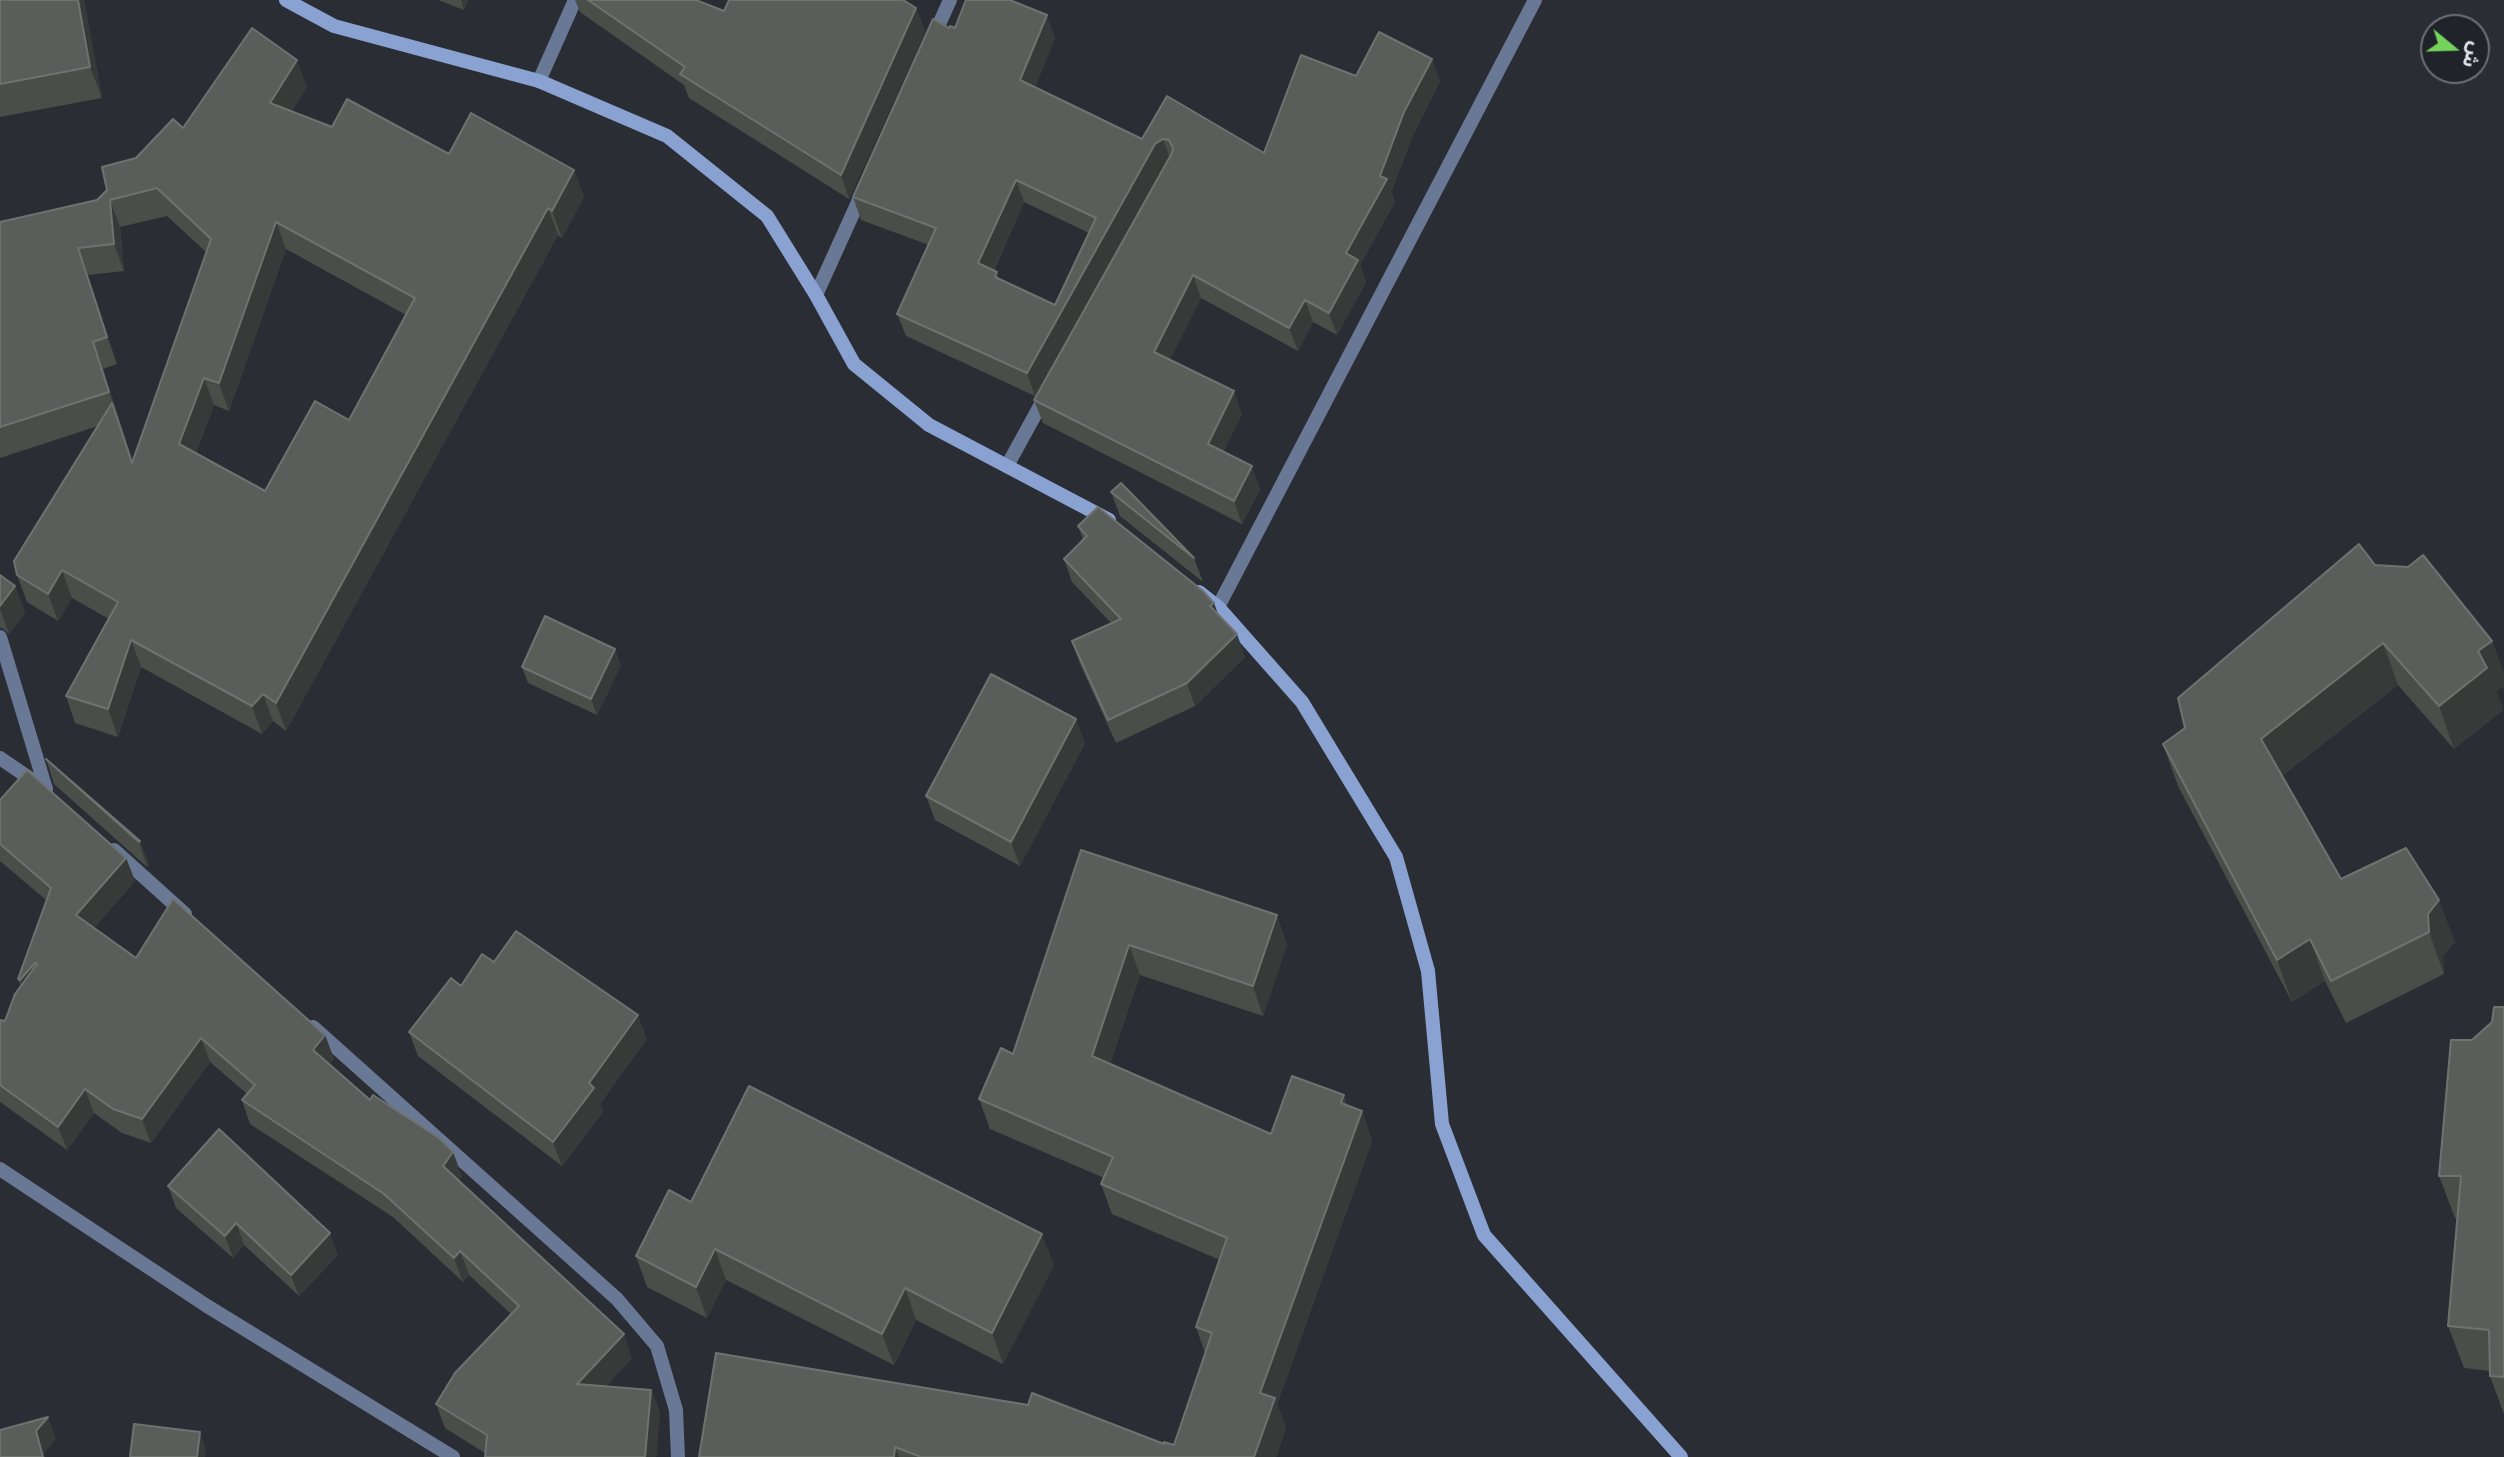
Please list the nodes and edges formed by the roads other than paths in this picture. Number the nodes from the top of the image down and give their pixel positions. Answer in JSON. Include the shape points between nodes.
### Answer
{"nodes":[{"id":1,"x":286,"y":0,"type":"edge"},
{"id":2,"x":575,"y":0,"type":"edge"},
{"id":3,"x":950,"y":0,"type":"edge"},
{"id":4,"x":1534,"y":0,"type":"edge"},
{"id":5,"x":928,"y":49,"type":"edge"},
{"id":6,"x":539,"y":81,"type":"junction"},
{"id":7,"x":872,"y":172,"type":"edge"},
{"id":8,"x":816,"y":295,"type":"junction"},
{"id":9,"x":1053,"y":383,"type":"edge"},
{"id":10,"x":1006,"y":466,"type":"junction"},
{"id":11,"x":1116,"y":525,"type":"edge"},
{"id":12,"x":1187,"y":582,"type":"edge"},
{"id":13,"x":1218,"y":607,"type":"junction"},
{"id":14,"x":0,"y":637,"type":"edge"},
{"id":15,"x":0,"y":758,"type":"edge"},
{"id":16,"x":98,"y":836,"type":"edge"},
{"id":17,"x":191,"y":919,"type":"edge"},
{"id":18,"x":306,"y":1021,"type":"edge"},
{"id":19,"x":0,"y":1168,"type":"edge"},
{"id":20,"x":453,"y":1457,"type":"edge"},
{"id":21,"x":678,"y":1457,"type":"edge"},
{"id":22,"x":1681,"y":1457,"type":"edge"}],
"edges":[{"from":1,"to":6,"type":"street","via":[[334,26]]},
{"from":2,"to":6,"type":"street"},
{"from":3,"to":5,"type":"street"},
{"from":4,"to":13,"type":"street"},
{"from":6,"to":8,"type":"street","via":[[667,136],[767,216]]},
{"from":7,"to":8,"type":"street"},
{"from":8,"to":10,"type":"street","via":[[853,364],[929,425]]},
{"from":9,"to":10,"type":"street"},
{"from":10,"to":11,"type":"street"},
{"from":12,"to":13,"type":"street"},
{"from":13,"to":22,"type":"street","via":[[1302,702],[1396,857],[1428,971],[1442,1124],[1484,1235]]},
{"from":14,"to":15,"type":"street","via":[[51,794]]},
{"from":16,"to":17,"type":"street"},
{"from":18,"to":21,"type":"street","via":[[617,1299],[657,1346],[676,1410]]},
{"from":19,"to":20,"type":"street","via":[[207,1306]]}]}
